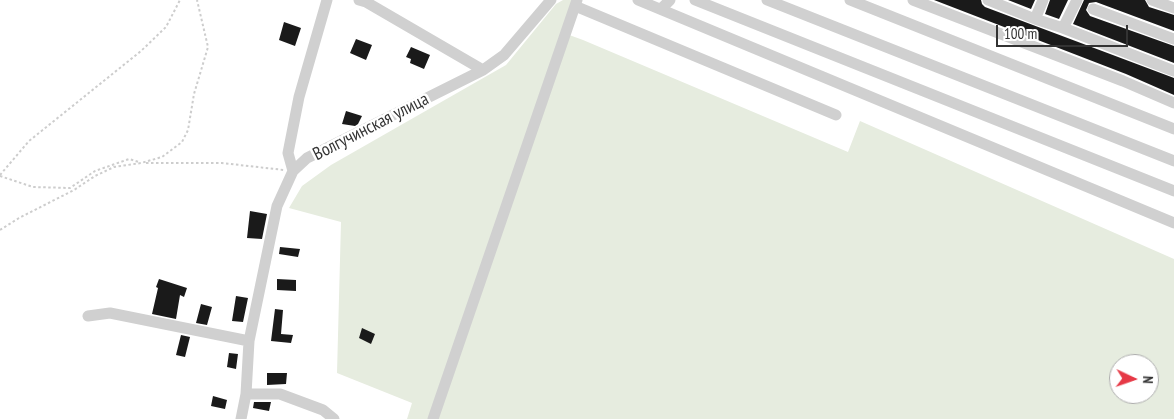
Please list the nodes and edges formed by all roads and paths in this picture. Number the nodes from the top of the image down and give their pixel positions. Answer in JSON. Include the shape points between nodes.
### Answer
{"nodes":[{"id":1,"x":180,"y":0,"type":"edge"},
{"id":2,"x":197,"y":0,"type":"edge"},
{"id":3,"x":326,"y":0,"type":"edge"},
{"id":4,"x":359,"y":0,"type":"edge"},
{"id":5,"x":552,"y":0,"type":"edge"},
{"id":6,"x":638,"y":0,"type":"edge"},
{"id":7,"x":670,"y":0,"type":"edge"},
{"id":8,"x":696,"y":0,"type":"edge"},
{"id":9,"x":767,"y":0,"type":"edge"},
{"id":10,"x":850,"y":0,"type":"edge"},
{"id":11,"x":913,"y":0,"type":"edge"},
{"id":12,"x":988,"y":0,"type":"edge"},
{"id":13,"x":1043,"y":0,"type":"edge"},
{"id":14,"x":1077,"y":0,"type":"edge"},
{"id":15,"x":1152,"y":0,"type":"edge"},
{"id":16,"x":576,"y":3,"type":"edge"},
{"id":17,"x":1174,"y":8,"type":"edge"},
{"id":18,"x":661,"y":9,"type":"junction"},
{"id":19,"x":1093,"y":9,"type":"dead end"},
{"id":20,"x":1035,"y":19,"type":"junction"},
{"id":21,"x":1063,"y":28,"type":"junction"},
{"id":22,"x":1174,"y":39,"type":"edge"},
{"id":23,"x":483,"y":70,"type":"junction"},
{"id":24,"x":1174,"y":71,"type":"edge"},
{"id":25,"x":1174,"y":103,"type":"edge"},
{"id":26,"x":836,"y":115,"type":"dead end"},
{"id":27,"x":1174,"y":129,"type":"edge"},
{"id":28,"x":1174,"y":161,"type":"edge"},
{"id":29,"x":141,"y":163,"type":"junction"},
{"id":30,"x":293,"y":171,"type":"junction"},
{"id":31,"x":0,"y":176,"type":"edge"},
{"id":32,"x":1174,"y":191,"type":"edge"},
{"id":33,"x":1174,"y":223,"type":"edge"},
{"id":34,"x":0,"y":230,"type":"edge"},
{"id":35,"x":88,"y":316,"type":"dead end"},
{"id":36,"x":249,"y":341,"type":"junction"},
{"id":37,"x":246,"y":394,"type":"junction"},
{"id":38,"x":241,"y":419,"type":"edge"},
{"id":39,"x":334,"y":419,"type":"edge"},
{"id":40,"x":433,"y":419,"type":"edge"}],
"edges":[{"from":1,"to":31,"type":"path","via":[[166,28],[29,141]]},
{"from":2,"to":29,"type":"path","via":[[208,47],[194,94],[188,130],[182,142],[170,152]]},
{"from":3,"to":30,"type":"street","via":[[297,106],[288,153]]},
{"from":4,"to":23,"type":"street"},
{"from":5,"to":23,"type":"street","name":"Волгучинская улица","via":[[504,55]]},
{"from":6,"to":18,"type":"street"},
{"from":7,"to":18,"type":"street"},
{"from":8,"to":32,"type":"street"},
{"from":9,"to":28,"type":"street"},
{"from":10,"to":27,"type":"street"},
{"from":11,"to":25,"type":"street"},
{"from":12,"to":20,"type":"street"},
{"from":13,"to":20,"type":"street"},
{"from":14,"to":21,"type":"street"},
{"from":15,"to":17,"type":"street"},
{"from":16,"to":26,"type":"street"},
{"from":16,"to":40,"type":"street"},
{"from":18,"to":33,"type":"street"},
{"from":19,"to":22,"type":"street"},
{"from":20,"to":21,"type":"street"},
{"from":21,"to":24,"type":"street"},
{"from":23,"to":30,"type":"street","name":"Волгучинская улица","via":[[307,158]]},
{"from":29,"to":30,"type":"path","via":[[222,163]]},
{"from":29,"to":31,"type":"path","via":[[129,159],[95,171],[70,188],[33,187]]},
{"from":29,"to":34,"type":"path","via":[[124,164],[95,176]]},
{"from":30,"to":36,"type":"street","name":"Волгучинская улица","via":[[277,206]]},
{"from":35,"to":36,"type":"street","via":[[110,313]]},
{"from":36,"to":37,"type":"street","name":"Волгучинская улица"},
{"from":37,"to":38,"type":"street","name":"Волгучинская улица"},
{"from":37,"to":39,"type":"street","via":[[280,394],[323,410]]}]}
